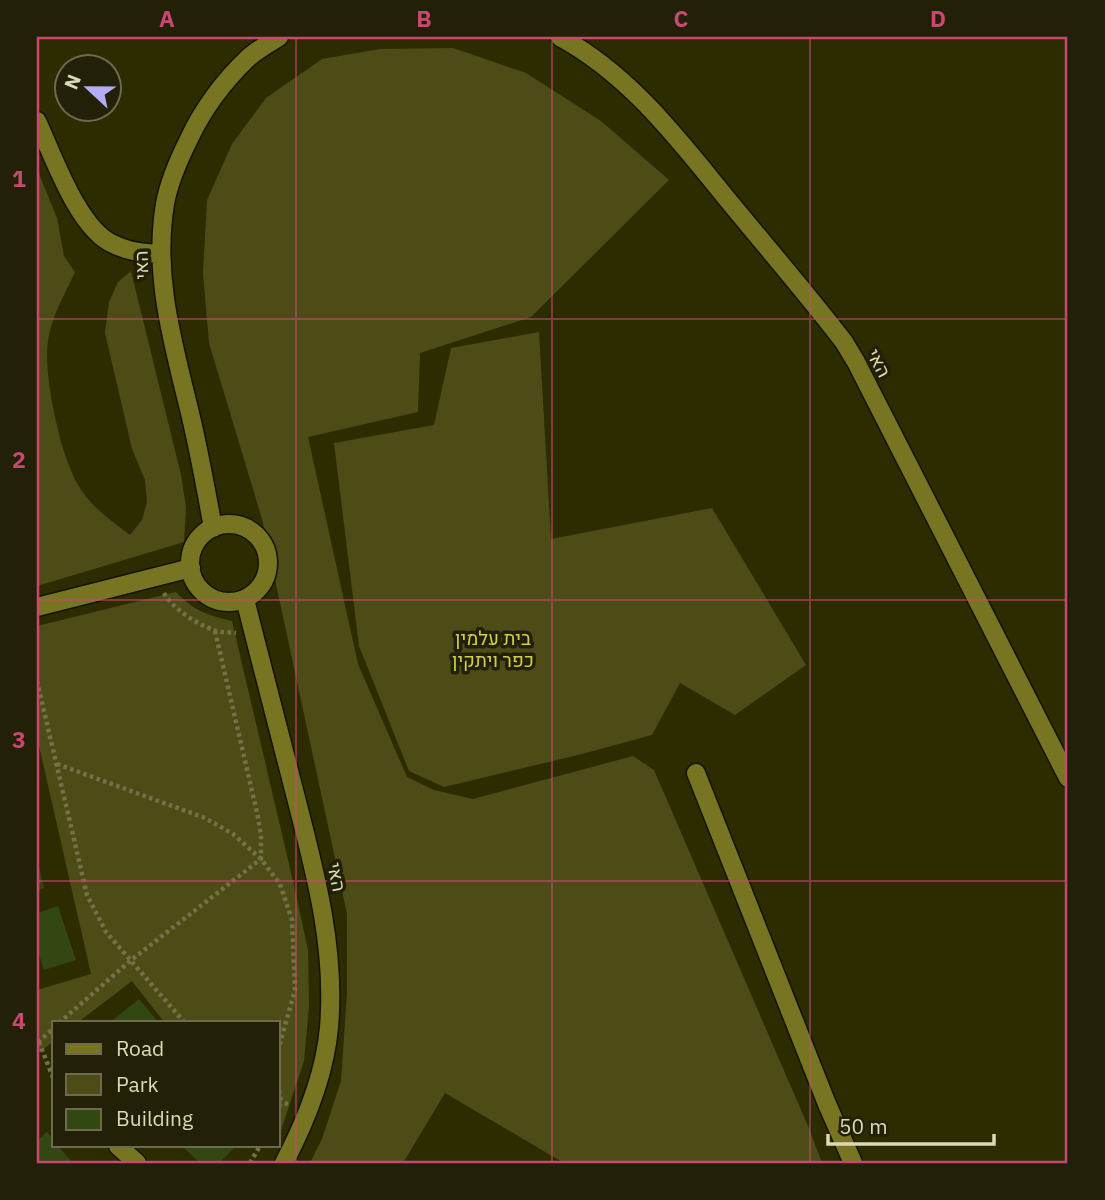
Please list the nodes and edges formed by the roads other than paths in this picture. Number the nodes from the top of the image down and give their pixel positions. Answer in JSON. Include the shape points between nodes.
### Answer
{"nodes":[{"id":1,"x":279,"y":37,"type":"edge"},
{"id":2,"x":560,"y":37,"type":"edge"},
{"id":3,"x":37,"y":121,"type":"edge"},
{"id":4,"x":161,"y":254,"type":"junction"},
{"id":5,"x":213,"y":528,"type":"junction"},
{"id":6,"x":191,"y":568,"type":"junction"},
{"id":7,"x":245,"y":599,"type":"junction"},
{"id":8,"x":37,"y":607,"type":"edge"},
{"id":9,"x":696,"y":773,"type":"dead end"},
{"id":10,"x":1068,"y":778,"type":"edge"},
{"id":11,"x":120,"y":1148,"type":"edge"},
{"id":12,"x":137,"y":1163,"type":"edge"},
{"id":13,"x":284,"y":1163,"type":"edge"},
{"id":14,"x":853,"y":1163,"type":"edge"}],
"edges":[{"from":1,"to":4,"type":"street","name":"האי","via":[[250,56],[199,118],[166,201]]},
{"from":2,"to":10,"type":"street","name":"האי","via":[[607,67],[669,128],[844,342]]},
{"from":3,"to":4,"type":"street","via":[[77,209],[91,227],[110,243],[137,253]]},
{"from":4,"to":5,"type":"street","name":"האי","via":[[168,324]]},
{"from":5,"to":6,"type":"street","via":[[196,542]]},
{"from":5,"to":7,"type":"street","via":[[238,525],[250,530],[266,550],[267,575],[261,587]]},
{"from":6,"to":7,"type":"street","via":[[206,595],[228,603]]},
{"from":6,"to":8,"type":"street"},
{"from":7,"to":13,"type":"street","name":"האי","via":[[315,870],[328,939],[329,1028],[323,1066],[309,1111]]},
{"from":9,"to":14,"type":"street"},
{"from":11,"to":12,"type":"street"}]}
